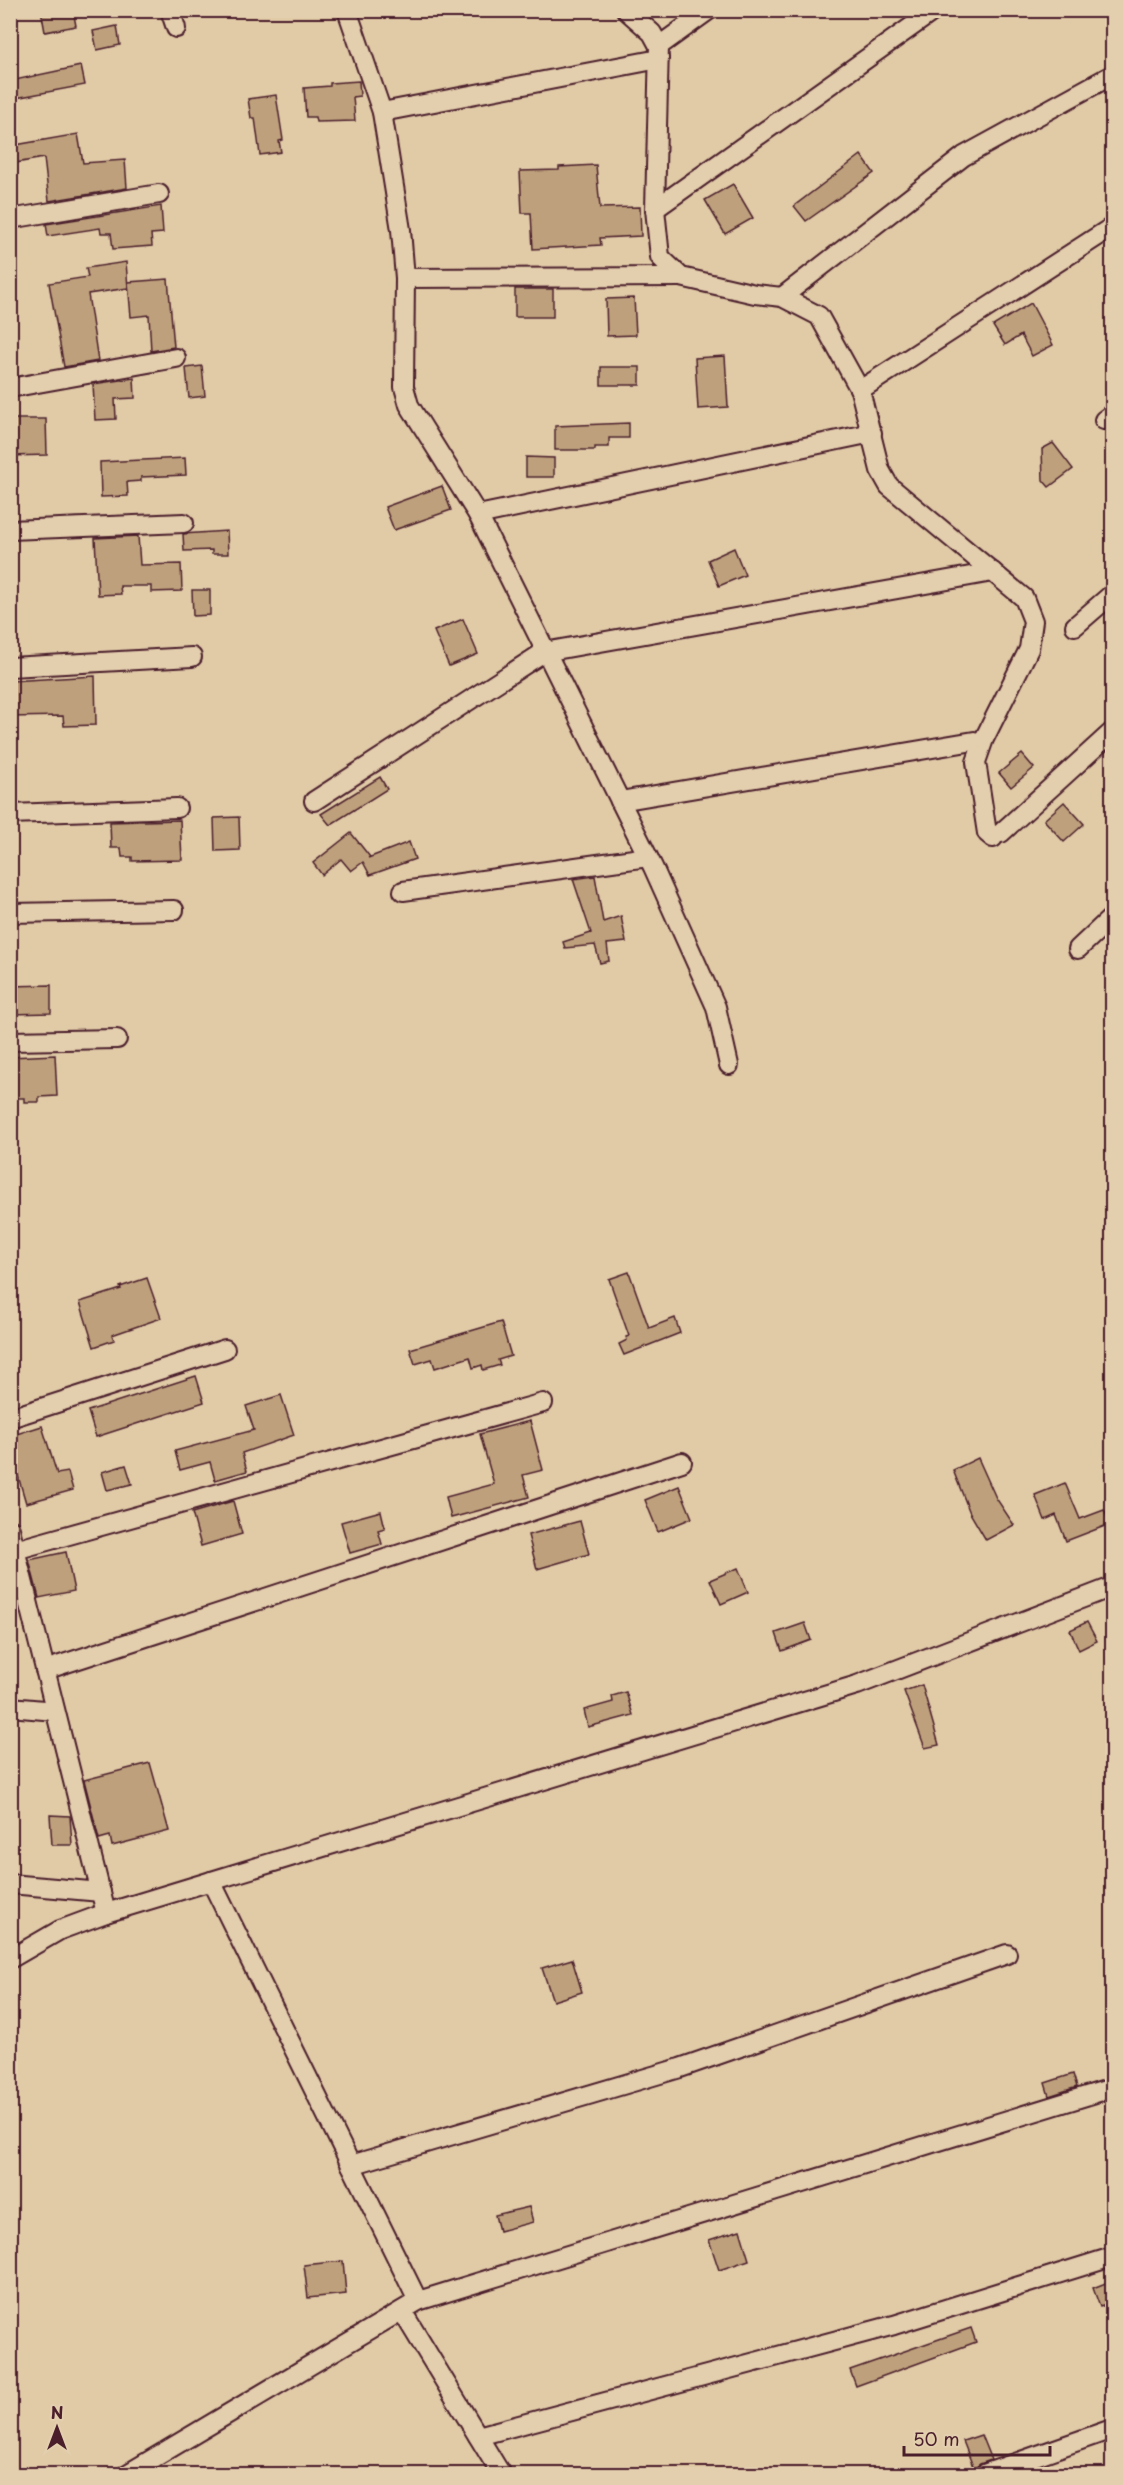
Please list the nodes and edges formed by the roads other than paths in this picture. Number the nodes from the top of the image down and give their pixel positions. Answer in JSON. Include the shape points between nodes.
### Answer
{"nodes":[{"id":1,"x":170,"y":10,"type":"edge"},
{"id":2,"x":347,"y":10,"type":"edge"},
{"id":3,"x":626,"y":10,"type":"edge"},
{"id":4,"x":709,"y":10,"type":"edge"},
{"id":5,"x":935,"y":10,"type":"edge"},
{"id":6,"x":176,"y":28,"type":"dead end"},
{"id":7,"x":659,"y":52,"type":"junction"},
{"id":8,"x":1113,"y":75,"type":"edge"},
{"id":9,"x":382,"y":112,"type":"junction"},
{"id":10,"x":159,"y":194,"type":"dead end"},
{"id":11,"x":655,"y":210,"type":"junction"},
{"id":12,"x":10,"y":219,"type":"edge"},
{"id":13,"x":1113,"y":227,"type":"edge"},
{"id":14,"x":681,"y":277,"type":"junction"},
{"id":15,"x":405,"y":278,"type":"junction"},
{"id":16,"x":782,"y":297,"type":"junction"},
{"id":17,"x":176,"y":358,"type":"dead end"},
{"id":18,"x":10,"y":388,"type":"edge"},
{"id":19,"x":860,"y":390,"type":"junction"},
{"id":20,"x":872,"y":433,"type":"junction"},
{"id":21,"x":478,"y":515,"type":"junction"},
{"id":22,"x":184,"y":522,"type":"dead end"},
{"id":23,"x":10,"y":530,"type":"edge"},
{"id":24,"x":993,"y":572,"type":"junction"},
{"id":25,"x":1113,"y":594,"type":"edge"},
{"id":26,"x":1075,"y":626,"type":"dead end"},
{"id":27,"x":544,"y":652,"type":"junction"},
{"id":28,"x":192,"y":657,"type":"dead end"},
{"id":29,"x":10,"y":667,"type":"edge"},
{"id":30,"x":1113,"y":732,"type":"edge"},
{"id":31,"x":974,"y":741,"type":"dead end"},
{"id":32,"x":314,"y":801,"type":"dead end"},
{"id":33,"x":620,"y":801,"type":"junction"},
{"id":34,"x":177,"y":808,"type":"dead end"},
{"id":35,"x":10,"y":814,"type":"edge"},
{"id":36,"x":648,"y":857,"type":"junction"},
{"id":37,"x":403,"y":891,"type":"dead end"},
{"id":38,"x":174,"y":910,"type":"dead end"},
{"id":39,"x":10,"y":912,"type":"edge"},
{"id":40,"x":1113,"y":917,"type":"edge"},
{"id":41,"x":1078,"y":949,"type":"dead end"},
{"id":42,"x":117,"y":1039,"type":"dead end"},
{"id":43,"x":10,"y":1041,"type":"edge"},
{"id":44,"x":729,"y":1065,"type":"dead end"},
{"id":45,"x":225,"y":1349,"type":"dead end"},
{"id":46,"x":543,"y":1403,"type":"dead end"},
{"id":47,"x":10,"y":1418,"type":"edge"},
{"id":48,"x":682,"y":1462,"type":"dead end"},
{"id":49,"x":12,"y":1538,"type":"edge"},
{"id":50,"x":1113,"y":1587,"type":"edge"},
{"id":51,"x":45,"y":1670,"type":"junction"},
{"id":52,"x":10,"y":1707,"type":"edge"},
{"id":53,"x":55,"y":1711,"type":"junction"},
{"id":54,"x":211,"y":1881,"type":"junction"},
{"id":55,"x":10,"y":1884,"type":"edge"},
{"id":56,"x":101,"y":1892,"type":"junction"},
{"id":57,"x":106,"y":1913,"type":"junction"},
{"id":58,"x":1007,"y":1954,"type":"dead end"},
{"id":59,"x":10,"y":1959,"type":"edge"},
{"id":60,"x":1113,"y":2088,"type":"edge"},
{"id":61,"x":351,"y":2165,"type":"junction"},
{"id":62,"x":1113,"y":2257,"type":"edge"},
{"id":63,"x":410,"y":2306,"type":"junction"},
{"id":64,"x":1113,"y":2429,"type":"edge"},
{"id":65,"x":478,"y":2436,"type":"junction"},
{"id":66,"x":127,"y":2475,"type":"edge"},
{"id":67,"x":501,"y":2475,"type":"edge"},
{"id":68,"x":984,"y":2475,"type":"edge"}],
"edges":[{"from":1,"to":6,"type":"street"},
{"from":2,"to":9,"type":"street"},
{"from":3,"to":7,"type":"street","via":[[652,33]]},
{"from":4,"to":7,"type":"street"},
{"from":5,"to":11,"type":"street"},
{"from":7,"to":9,"type":"street"},
{"from":7,"to":11,"type":"street"},
{"from":8,"to":16,"type":"street","via":[[964,156]]},
{"from":9,"to":15,"type":"street"},
{"from":10,"to":12,"type":"street"},
{"from":11,"to":14,"type":"street","via":[[660,257]]},
{"from":13,"to":19,"type":"street"},
{"from":14,"to":15,"type":"street"},
{"from":14,"to":16,"type":"street"},
{"from":15,"to":21,"type":"street","via":[[404,387],[409,405]]},
{"from":16,"to":19,"type":"street","via":[[819,316]]},
{"from":17,"to":18,"type":"street"},
{"from":19,"to":20,"type":"street"},
{"from":20,"to":21,"type":"street"},
{"from":20,"to":24,"type":"street","via":[[880,470],[889,486]]},
{"from":21,"to":27,"type":"street"},
{"from":22,"to":23,"type":"street"},
{"from":24,"to":27,"type":"street"},
{"from":24,"to":30,"type":"street","via":[[1024,598],[1032,621],[1029,649],[976,762],[987,833],[997,836]]},
{"from":25,"to":26,"type":"street"},
{"from":27,"to":32,"type":"street"},
{"from":27,"to":33,"type":"street"},
{"from":28,"to":29,"type":"street"},
{"from":31,"to":33,"type":"street"},
{"from":33,"to":36,"type":"street"},
{"from":34,"to":35,"type":"street"},
{"from":36,"to":37,"type":"street"},
{"from":36,"to":44,"type":"street","via":[[716,1007]]},
{"from":38,"to":39,"type":"street"},
{"from":40,"to":41,"type":"street"},
{"from":42,"to":43,"type":"street"},
{"from":45,"to":47,"type":"street"},
{"from":46,"to":49,"type":"street"},
{"from":48,"to":51,"type":"street"},
{"from":49,"to":51,"type":"street"},
{"from":50,"to":54,"type":"street","via":[[857,1685]]},
{"from":51,"to":53,"type":"street"},
{"from":52,"to":53,"type":"street"},
{"from":53,"to":56,"type":"street"},
{"from":54,"to":57,"type":"street"},
{"from":54,"to":61,"type":"street"},
{"from":55,"to":56,"type":"street"},
{"from":56,"to":57,"type":"street"},
{"from":57,"to":59,"type":"street","via":[[60,1930]]},
{"from":58,"to":61,"type":"street","via":[[680,2068]]},
{"from":60,"to":63,"type":"street"},
{"from":61,"to":63,"type":"street"},
{"from":62,"to":65,"type":"street","via":[[894,2325]]},
{"from":63,"to":65,"type":"street"},
{"from":63,"to":66,"type":"street"},
{"from":64,"to":68,"type":"street"},
{"from":65,"to":67,"type":"street"}]}
